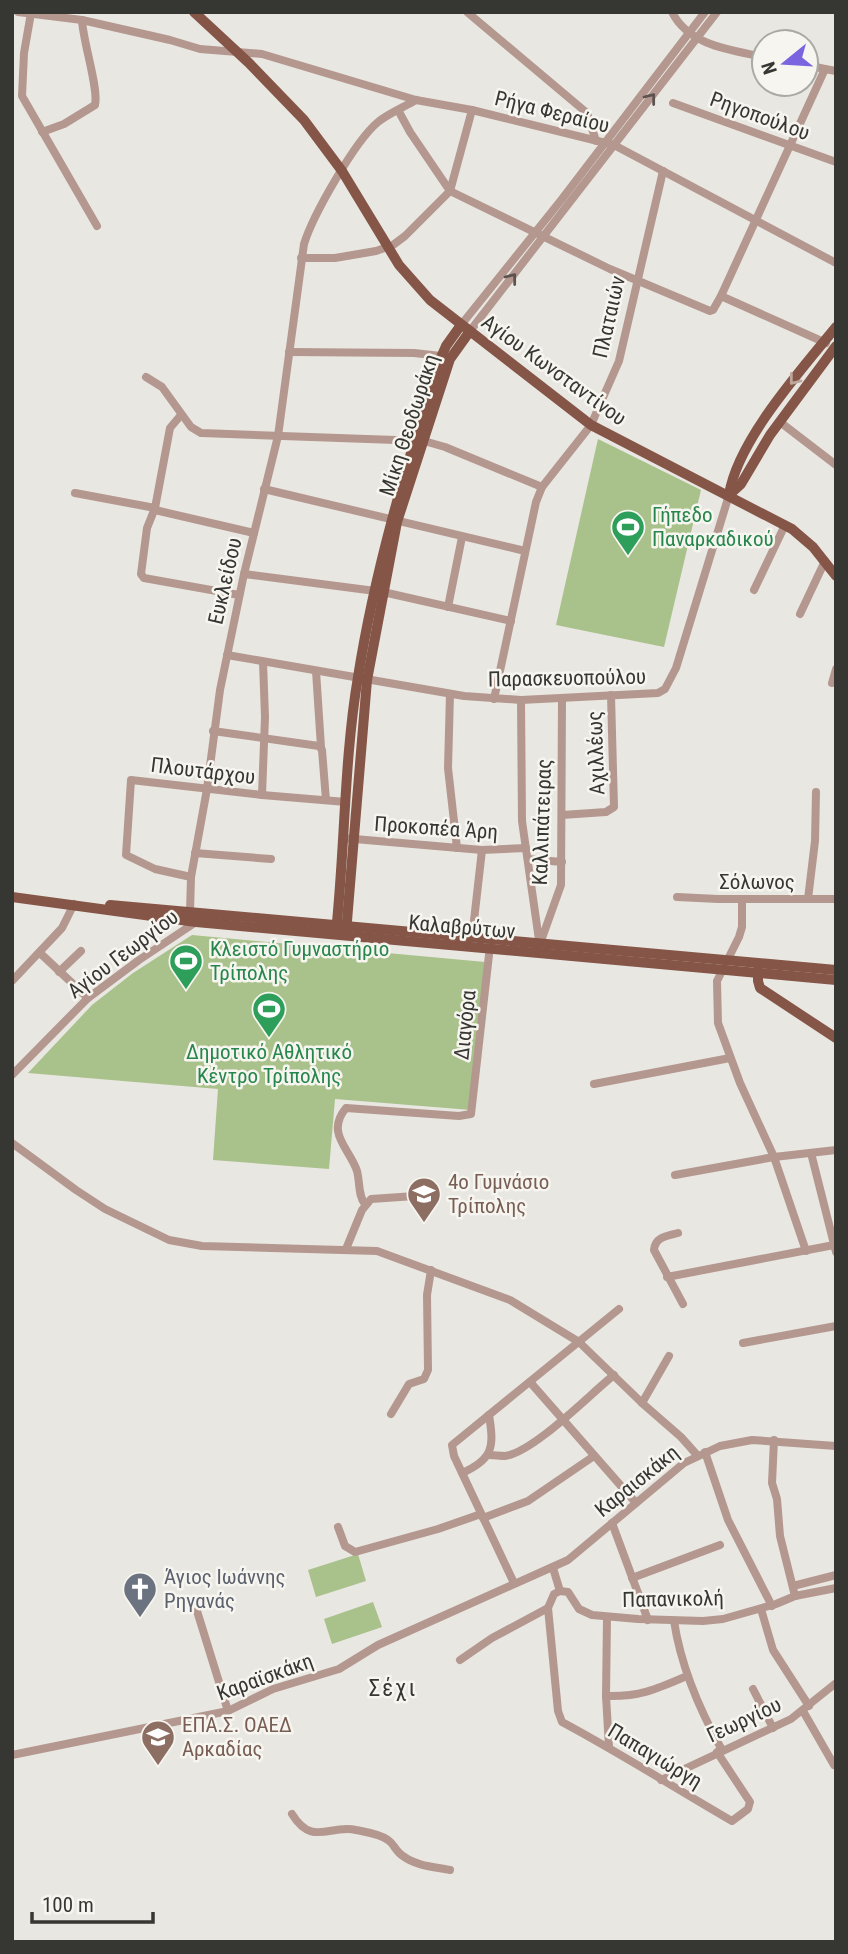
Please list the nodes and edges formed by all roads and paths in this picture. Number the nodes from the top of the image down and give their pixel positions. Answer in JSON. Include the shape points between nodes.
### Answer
{"nodes":[{"id":1,"x":18,"y":12,"type":"edge"},
{"id":2,"x":194,"y":12,"type":"edge"},
{"id":3,"x":467,"y":12,"type":"edge"},
{"id":4,"x":672,"y":12,"type":"edge"},
{"id":5,"x":705,"y":12,"type":"edge"},
{"id":6,"x":717,"y":12,"type":"edge"},
{"id":7,"x":31,"y":13,"type":"edge"},
{"id":8,"x":82,"y":20,"type":"junction"},
{"id":9,"x":694,"y":35,"type":"junction"},
{"id":10,"x":240,"y":53,"type":"junction"},
{"id":11,"x":750,"y":54,"type":"edge"},
{"id":12,"x":820,"y":68,"type":"edge"},
{"id":13,"x":825,"y":69,"type":"junction"},
{"id":14,"x":836,"y":71,"type":"edge"},
{"id":15,"x":416,"y":100,"type":"junction"},
{"id":16,"x":673,"y":103,"type":"dead end"},
{"id":17,"x":398,"y":110,"type":"junction"},
{"id":18,"x":472,"y":110,"type":"junction"},
{"id":19,"x":42,"y":132,"type":"junction"},
{"id":20,"x":600,"y":142,"type":"junction"},
{"id":21,"x":614,"y":145,"type":"junction"},
{"id":22,"x":791,"y":146,"type":"junction"},
{"id":23,"x":836,"y":162,"type":"edge"},
{"id":24,"x":342,"y":171,"type":"junction"},
{"id":25,"x":663,"y":171,"type":"junction"},
{"id":26,"x":450,"y":191,"type":"junction"},
{"id":27,"x":754,"y":219,"type":"junction"},
{"id":28,"x":97,"y":226,"type":"dead end"},
{"id":29,"x":535,"y":233,"type":"junction"},
{"id":30,"x":544,"y":237,"type":"junction"},
{"id":31,"x":388,"y":247,"type":"junction"},
{"id":32,"x":301,"y":258,"type":"junction"},
{"id":33,"x":836,"y":263,"type":"edge"},
{"id":34,"x":636,"y":280,"type":"junction"},
{"id":35,"x":721,"y":296,"type":"junction"},
{"id":36,"x":836,"y":327,"type":"edge"},
{"id":37,"x":466,"y":328,"type":"junction"},
{"id":38,"x":823,"y":343,"type":"junction"},
{"id":39,"x":836,"y":345,"type":"edge"},
{"id":40,"x":289,"y":352,"type":"junction"},
{"id":41,"x":441,"y":356,"type":"junction"},
{"id":42,"x":146,"y":377,"type":"dead end"},
{"id":43,"x":181,"y":415,"type":"junction"},
{"id":44,"x":780,"y":422,"type":"junction"},
{"id":45,"x":590,"y":425,"type":"junction"},
{"id":46,"x":278,"y":436,"type":"junction"},
{"id":47,"x":419,"y":440,"type":"junction"},
{"id":48,"x":836,"y":465,"type":"edge"},
{"id":49,"x":542,"y":487,"type":"junction"},
{"id":50,"x":264,"y":489,"type":"junction"},
{"id":51,"x":75,"y":493,"type":"dead end"},
{"id":52,"x":729,"y":495,"type":"junction"},
{"id":53,"x":155,"y":509,"type":"junction"},
{"id":54,"x":394,"y":521,"type":"junction"},
{"id":55,"x":785,"y":525,"type":"junction"},
{"id":56,"x":254,"y":533,"type":"junction"},
{"id":57,"x":463,"y":537,"type":"junction"},
{"id":58,"x":524,"y":551,"type":"junction"},
{"id":59,"x":825,"y":561,"type":"junction"},
{"id":60,"x":244,"y":573,"type":"junction"},
{"id":61,"x":836,"y":576,"type":"edge"},
{"id":62,"x":754,"y":590,"type":"dead end"},
{"id":63,"x":379,"y":591,"type":"junction"},
{"id":64,"x":239,"y":595,"type":"junction"},
{"id":65,"x":448,"y":607,"type":"junction"},
{"id":66,"x":800,"y":614,"type":"dead end"},
{"id":67,"x":510,"y":621,"type":"junction"},
{"id":68,"x":227,"y":655,"type":"junction"},
{"id":69,"x":263,"y":662,"type":"junction"},
{"id":70,"x":836,"y":669,"type":"edge"},
{"id":71,"x":316,"y":671,"type":"junction"},
{"id":72,"x":362,"y":679,"type":"junction"},
{"id":73,"x":832,"y":683,"type":"dead end"},
{"id":74,"x":450,"y":694,"type":"junction"},
{"id":75,"x":611,"y":695,"type":"junction"},
{"id":76,"x":494,"y":699,"type":"junction"},
{"id":77,"x":562,"y":699,"type":"junction"},
{"id":78,"x":522,"y":700,"type":"junction"},
{"id":79,"x":213,"y":731,"type":"junction"},
{"id":80,"x":264,"y":737,"type":"junction"},
{"id":81,"x":321,"y":747,"type":"junction"},
{"id":82,"x":207,"y":789,"type":"junction"},
{"id":83,"x":816,"y":792,"type":"dead end"},
{"id":84,"x":262,"y":796,"type":"junction"},
{"id":85,"x":326,"y":800,"type":"junction"},
{"id":86,"x":346,"y":802,"type":"junction"},
{"id":87,"x":562,"y":815,"type":"junction"},
{"id":88,"x":348,"y":839,"type":"junction"},
{"id":89,"x":457,"y":848,"type":"junction"},
{"id":90,"x":526,"y":848,"type":"junction"},
{"id":91,"x":482,"y":849,"type":"junction"},
{"id":92,"x":195,"y":853,"type":"junction"},
{"id":93,"x":271,"y":859,"type":"dead end"},
{"id":94,"x":528,"y":859,"type":"junction"},
{"id":95,"x":562,"y":862,"type":"junction"},
{"id":96,"x":191,"y":877,"type":"junction"},
{"id":97,"x":12,"y":897,"type":"edge"},
{"id":98,"x":677,"y":897,"type":"dead end"},
{"id":99,"x":742,"y":899,"type":"junction"},
{"id":100,"x":808,"y":899,"type":"junction"},
{"id":101,"x":836,"y":899,"type":"edge"},
{"id":102,"x":80,"y":905,"type":"junction"},
{"id":103,"x":195,"y":916,"type":"junction"},
{"id":104,"x":341,"y":930,"type":"junction"},
{"id":105,"x":472,"y":938,"type":"junction"},
{"id":106,"x":490,"y":944,"type":"junction"},
{"id":107,"x":540,"y":949,"type":"junction"},
{"id":108,"x":80,"y":951,"type":"dead end"},
{"id":109,"x":40,"y":953,"type":"junction"},
{"id":110,"x":723,"y":964,"type":"junction"},
{"id":111,"x":758,"y":969,"type":"junction"},
{"id":112,"x":836,"y":970,"type":"edge"},
{"id":113,"x":59,"y":972,"type":"junction"},
{"id":114,"x":836,"y":980,"type":"edge"},
{"id":115,"x":12,"y":981,"type":"edge"},
{"id":116,"x":88,"y":998,"type":"junction"},
{"id":117,"x":836,"y":1038,"type":"edge"},
{"id":118,"x":730,"y":1058,"type":"junction"},
{"id":119,"x":12,"y":1075,"type":"edge"},
{"id":120,"x":594,"y":1084,"type":"dead end"},
{"id":121,"x":12,"y":1143,"type":"edge"},
{"id":122,"x":836,"y":1150,"type":"edge"},
{"id":123,"x":811,"y":1153,"type":"junction"},
{"id":124,"x":774,"y":1157,"type":"junction"},
{"id":125,"x":675,"y":1175,"type":"dead end"},
{"id":126,"x":415,"y":1196,"type":"dead end"},
{"id":127,"x":365,"y":1204,"type":"junction"},
{"id":128,"x":678,"y":1233,"type":"dead end"},
{"id":129,"x":835,"y":1248,"type":"edge"},
{"id":130,"x":346,"y":1249,"type":"junction"},
{"id":131,"x":806,"y":1251,"type":"junction"},
{"id":132,"x":431,"y":1270,"type":"junction"},
{"id":133,"x":667,"y":1277,"type":"junction"},
{"id":134,"x":682,"y":1304,"type":"dead end"},
{"id":135,"x":619,"y":1309,"type":"dead end"},
{"id":136,"x":836,"y":1326,"type":"edge"},
{"id":137,"x":579,"y":1342,"type":"junction"},
{"id":138,"x":743,"y":1343,"type":"dead end"},
{"id":139,"x":669,"y":1356,"type":"dead end"},
{"id":140,"x":614,"y":1375,"type":"junction"},
{"id":141,"x":530,"y":1382,"type":"junction"},
{"id":142,"x":642,"y":1403,"type":"junction"},
{"id":143,"x":391,"y":1414,"type":"dead end"},
{"id":144,"x":489,"y":1415,"type":"junction"},
{"id":145,"x":562,"y":1419,"type":"junction"},
{"id":146,"x":774,"y":1440,"type":"junction"},
{"id":147,"x":836,"y":1446,"type":"edge"},
{"id":148,"x":701,"y":1453,"type":"junction"},
{"id":149,"x":489,"y":1455,"type":"junction"},
{"id":150,"x":594,"y":1456,"type":"junction"},
{"id":151,"x":463,"y":1473,"type":"junction"},
{"id":152,"x":636,"y":1503,"type":"junction"},
{"id":153,"x":482,"y":1516,"type":"junction"},
{"id":154,"x":612,"y":1523,"type":"junction"},
{"id":155,"x":338,"y":1527,"type":"dead end"},
{"id":156,"x":720,"y":1545,"type":"dead end"},
{"id":157,"x":553,"y":1568,"type":"junction"},
{"id":158,"x":836,"y":1575,"type":"edge"},
{"id":159,"x":632,"y":1578,"type":"junction"},
{"id":160,"x":514,"y":1583,"type":"junction"},
{"id":161,"x":793,"y":1586,"type":"junction"},
{"id":162,"x":836,"y":1588,"type":"edge"},
{"id":163,"x":560,"y":1591,"type":"junction"},
{"id":164,"x":796,"y":1596,"type":"junction"},
{"id":165,"x":772,"y":1606,"type":"junction"},
{"id":166,"x":548,"y":1608,"type":"junction"},
{"id":167,"x":761,"y":1609,"type":"junction"},
{"id":168,"x":197,"y":1611,"type":"dead end"},
{"id":169,"x":607,"y":1617,"type":"junction"},
{"id":170,"x":648,"y":1620,"type":"junction"},
{"id":171,"x":674,"y":1620,"type":"junction"},
{"id":172,"x":460,"y":1660,"type":"dead end"},
{"id":173,"x":687,"y":1675,"type":"junction"},
{"id":174,"x":836,"y":1683,"type":"edge"},
{"id":175,"x":753,"y":1689,"type":"dead end"},
{"id":176,"x":606,"y":1696,"type":"junction"},
{"id":177,"x":806,"y":1708,"type":"junction"},
{"id":178,"x":228,"y":1710,"type":"junction"},
{"id":179,"x":773,"y":1728,"type":"junction"},
{"id":180,"x":609,"y":1747,"type":"junction"},
{"id":181,"x":719,"y":1751,"type":"junction"},
{"id":182,"x":12,"y":1755,"type":"edge"},
{"id":183,"x":834,"y":1765,"type":"edge"},
{"id":184,"x":661,"y":1780,"type":"junction"},
{"id":185,"x":292,"y":1814,"type":"dead end"},
{"id":186,"x":450,"y":1870,"type":"dead end"}],
"edges":[{"from":1,"to":7,"type":"street","name":"Ρήγα Φεραίου"},
{"from":2,"to":10,"type":"main road","name":"Αγίου Κωνσταντίνου"},
{"from":3,"to":20,"type":"street","via":[[587,113]]},
{"from":4,"to":9,"type":"street"},
{"from":5,"to":9,"type":"street","name":"Μίκη Θεοδωράκη"},
{"from":6,"to":9,"type":"street","name":"Μίκη Θεοδωράκη"},
{"from":7,"to":8,"type":"street","name":"Ρήγα Φεραίου"},
{"from":7,"to":19,"type":"street","via":[[21,91]]},
{"from":8,"to":10,"type":"street","name":"Ρήγα Φεραίου","via":[[200,49]]},
{"from":8,"to":19,"type":"street","via":[[95,105]]},
{"from":9,"to":11,"type":"street","via":[[718,47]]},
{"from":9,"to":20,"type":"street","name":"Μίκη Θεοδωράκη"},
{"from":21,"to":9,"type":"street","name":"Μίκη Θεοδωράκη","one_way":true},
{"from":10,"to":15,"type":"street","name":"Ρήγα Φεραίου","via":[[285,60]]},
{"from":10,"to":24,"type":"main road","name":"Αγίου Κωνσταντίνου","via":[[304,120]]},
{"from":12,"to":13,"type":"street"},
{"from":13,"to":14,"type":"street"},
{"from":13,"to":22,"type":"street"},
{"from":15,"to":17,"type":"street","name":"Ευκλείδου"},
{"from":15,"to":18,"type":"street","name":"Ρήγα Φεραίου"},
{"from":16,"to":22,"type":"street","name":"Ρηγοπούλου"},
{"from":17,"to":24,"type":"street","name":"Ευκλείδου","via":[[369,131]]},
{"from":17,"to":26,"type":"street"},
{"from":18,"to":20,"type":"street","name":"Ρήγα Φεραίου"},
{"from":18,"to":26,"type":"street"},
{"from":19,"to":28,"type":"street"},
{"from":20,"to":21,"type":"street","name":"Ρήγα Φεραίου"},
{"from":20,"to":29,"type":"street","name":"Μίκη Θεοδωράκη"},
{"from":21,"to":25,"type":"street","name":"Ρήγα Φεραίου"},
{"from":21,"to":30,"type":"street","name":"Μίκη Θεοδωράκη"},
{"from":22,"to":23,"type":"street","name":"Ρηγοπούλου"},
{"from":22,"to":27,"type":"street"},
{"from":24,"to":31,"type":"main road","name":"Αγίου Κωνσταντίνου"},
{"from":24,"to":32,"type":"street","name":"Ευκλείδου","via":[[310,228]]},
{"from":25,"to":27,"type":"street","name":"Ρήγα Φεραίου"},
{"from":25,"to":34,"type":"street","name":"Πλαταιών"},
{"from":26,"to":29,"type":"street"},
{"from":26,"to":31,"type":"street"},
{"from":27,"to":33,"type":"street","name":"Ρήγα Φεραίου"},
{"from":27,"to":35,"type":"street"},
{"from":29,"to":30,"type":"street"},
{"from":29,"to":37,"type":"street","name":"Μίκη Θεοδωράκη"},
{"from":30,"to":34,"type":"street"},
{"from":37,"to":30,"type":"street","name":"Μίκη Θεοδωράκη","one_way":true},
{"from":31,"to":32,"type":"street","via":[[335,258]]},
{"from":31,"to":37,"type":"main road","name":"Αγίου Κωνσταντίνου","via":[[430,300]]},
{"from":32,"to":40,"type":"street","name":"Ευκλείδου"},
{"from":34,"to":35,"type":"street","via":[[710,311]]},
{"from":34,"to":45,"type":"street","name":"Πλαταιών","via":[[619,361]]},
{"from":35,"to":38,"type":"street"},
{"from":36,"to":38,"type":"main road"},
{"from":37,"to":41,"type":"main road","name":"Μίκη Θεοδωράκη"},
{"from":37,"to":45,"type":"main road","name":"Αγίου Κωνσταντίνου"},
{"from":37,"to":47,"type":"main road","name":"Μίκη Θεοδωράκη"},
{"from":38,"to":39,"type":"street"},
{"from":38,"to":52,"type":"main road","one_way":true,"via":[[748,446]]},
{"from":39,"to":44,"type":"main road"},
{"from":40,"to":41,"type":"street"},
{"from":40,"to":46,"type":"street","name":"Ευκλείδου"},
{"from":41,"to":47,"type":"main road","name":"Μίκη Θεοδωράκη"},
{"from":42,"to":43,"type":"street","via":[[162,387]]},
{"from":43,"to":46,"type":"street","via":[[201,433]]},
{"from":43,"to":53,"type":"street","via":[[170,428]]},
{"from":44,"to":48,"type":"street"},
{"from":44,"to":52,"type":"main road","via":[[741,484]]},
{"from":45,"to":49,"type":"street","name":"Πλαταιών"},
{"from":45,"to":52,"type":"main road","name":"Αγίου Κωνσταντίνου"},
{"from":46,"to":47,"type":"street"},
{"from":46,"to":50,"type":"street","name":"Ευκλείδου"},
{"from":47,"to":49,"type":"street"},
{"from":47,"to":54,"type":"main road","name":"Μίκη Θεοδωράκη"},
{"from":49,"to":58,"type":"street","name":"Πλαταιών"},
{"from":50,"to":54,"type":"street"},
{"from":50,"to":56,"type":"street","name":"Ευκλείδου"},
{"from":51,"to":53,"type":"street"},
{"from":52,"to":55,"type":"main road","name":"Αγίου Κωνσταντίνου"},
{"from":52,"to":75,"type":"street","name":"Παρασκευοπούλου","via":[[670,682],[658,693]]},
{"from":53,"to":56,"type":"street"},
{"from":53,"to":64,"type":"street","via":[[147,528],[142,576]]},
{"from":54,"to":57,"type":"street"},
{"from":54,"to":63,"type":"main road","name":"Μίκη Θεοδωράκη"},
{"from":55,"to":59,"type":"main road","name":"Αγίου Κωνσταντίνου"},
{"from":55,"to":62,"type":"street"},
{"from":56,"to":60,"type":"street","name":"Ευκλείδου"},
{"from":57,"to":58,"type":"street"},
{"from":57,"to":65,"type":"street"},
{"from":58,"to":67,"type":"street","name":"Πλαταιών"},
{"from":59,"to":61,"type":"main road","name":"Αγίου Κωνσταντίνου"},
{"from":59,"to":66,"type":"street"},
{"from":60,"to":63,"type":"street"},
{"from":60,"to":64,"type":"street","name":"Ευκλείδου"},
{"from":63,"to":65,"type":"street"},
{"from":63,"to":72,"type":"main road","name":"Μίκη Θεοδωράκη"},
{"from":64,"to":68,"type":"street","name":"Ευκλείδου"},
{"from":65,"to":67,"type":"street"},
{"from":67,"to":76,"type":"street","name":"Πλαταιών"},
{"from":68,"to":69,"type":"street","name":"Παρασκευοπούλου"},
{"from":68,"to":79,"type":"street","name":"Ευκλείδου"},
{"from":69,"to":71,"type":"street","name":"Παρασκευοπούλου"},
{"from":69,"to":80,"type":"street"},
{"from":70,"to":73,"type":"street"},
{"from":71,"to":72,"type":"street","name":"Παρασκευοπούλου"},
{"from":71,"to":81,"type":"street"},
{"from":72,"to":74,"type":"street","name":"Παρασκευοπούλου"},
{"from":72,"to":86,"type":"main road","name":"Μίκη Θεοδωράκη"},
{"from":72,"to":88,"type":"main road","name":"Μίκη Θεοδωράκη"},
{"from":74,"to":76,"type":"street","name":"Παρασκευοπούλου"},
{"from":74,"to":89,"type":"street","via":[[448,768]]},
{"from":75,"to":77,"type":"street","name":"Παρασκευοπούλου"},
{"from":75,"to":87,"type":"street","name":"Αχιλλέως","via":[[612,809]]},
{"from":76,"to":78,"type":"street","name":"Παρασκευοπούλου"},
{"from":77,"to":78,"type":"street","name":"Παρασκευοπούλου"},
{"from":77,"to":87,"type":"street","name":"Καλλιπάτειρας"},
{"from":78,"to":90,"type":"street"},
{"from":79,"to":80,"type":"street"},
{"from":79,"to":82,"type":"street","name":"Ευκλείδου"},
{"from":80,"to":81,"type":"street"},
{"from":80,"to":84,"type":"street"},
{"from":81,"to":85,"type":"street"},
{"from":82,"to":84,"type":"street","name":"Πλουτάρχου"},
{"from":82,"to":92,"type":"street","name":"Ευκλείδου"},
{"from":82,"to":96,"type":"street","name":"Πλουτάρχου","via":[[131,780],[125,855],[155,869]]},
{"from":83,"to":100,"type":"street"},
{"from":84,"to":85,"type":"street","name":"Πλουτάρχου"},
{"from":85,"to":86,"type":"street","name":"Πλουτάρχου"},
{"from":86,"to":88,"type":"main road","name":"Μίκη Θεοδωράκη"},
{"from":87,"to":95,"type":"street","name":"Καλλιπάτειρας"},
{"from":88,"to":89,"type":"street","name":"Προκοπέα Άρη"},
{"from":88,"to":104,"type":"main road","name":"Μίκη Θεοδωράκη"},
{"from":89,"to":91,"type":"street","name":"Προκοπέα Άρη"},
{"from":90,"to":91,"type":"street","name":"Προκοπέα Άρη"},
{"from":90,"to":94,"type":"street"},
{"from":91,"to":105,"type":"street"},
{"from":92,"to":93,"type":"street"},
{"from":92,"to":96,"type":"street","name":"Ευκλείδου"},
{"from":94,"to":95,"type":"street"},
{"from":94,"to":107,"type":"street"},
{"from":95,"to":107,"type":"street","name":"Καλλιπάτειρας","via":[[559,892]]},
{"from":96,"to":103,"type":"street","name":"Ευκλείδου"},
{"from":97,"to":102,"type":"main road","name":"Καλαβρύτων"},
{"from":98,"to":99,"type":"street","name":"Σόλωνος"},
{"from":99,"to":100,"type":"street","name":"Σόλωνος"},
{"from":99,"to":110,"type":"street","via":[[742,927]]},
{"from":100,"to":101,"type":"street","name":"Σόλωνος"},
{"from":102,"to":103,"type":"main road","name":"Καλαβρύτων","via":[[102,911]]},
{"from":102,"to":109,"type":"street"},
{"from":103,"to":104,"type":"main road","name":"Καλαβρύτων"},
{"from":103,"to":116,"type":"street","name":"Αγίου Γεωργίου"},
{"from":104,"to":105,"type":"main road","name":"Καλαβρύτων"},
{"from":104,"to":106,"type":"main road","name":"Καλαβρύτων"},
{"from":105,"to":106,"type":"main road","name":"Καλαβρύτων"},
{"from":106,"to":107,"type":"main road","name":"Καλαβρύτων"},
{"from":106,"to":127,"type":"street","name":"Διαγόρα","via":[[471,1114],[346,1108],[340,1119],[339,1137],[354,1163]]},
{"from":107,"to":110,"type":"main road","name":"Καλαβρύτων"},
{"from":108,"to":113,"type":"street"},
{"from":109,"to":113,"type":"street"},
{"from":109,"to":115,"type":"street"},
{"from":110,"to":111,"type":"main road","name":"Καλαβρύτων"},
{"from":110,"to":118,"type":"street","via":[[717,981],[717,1016]]},
{"from":111,"to":112,"type":"main road","name":"Καλαβρύτων"},
{"from":111,"to":114,"type":"main road","name":"Καλαβρύτων"},
{"from":111,"to":117,"type":"main road","via":[[760,988]]},
{"from":113,"to":116,"type":"street"},
{"from":116,"to":119,"type":"street","name":"Αγίου Γεωργίου"},
{"from":118,"to":120,"type":"street"},
{"from":118,"to":124,"type":"street"},
{"from":121,"to":130,"type":"street","via":[[95,1203],[169,1240],[202,1246]]},
{"from":122,"to":123,"type":"street"},
{"from":123,"to":124,"type":"street"},
{"from":123,"to":129,"type":"street"},
{"from":124,"to":125,"type":"street"},
{"from":124,"to":131,"type":"street"},
{"from":126,"to":127,"type":"street","via":[[375,1197]]},
{"from":127,"to":130,"type":"street"},
{"from":128,"to":133,"type":"street","via":[[654,1245]]},
{"from":129,"to":131,"type":"street"},
{"from":130,"to":132,"type":"street","via":[[377,1251]]},
{"from":131,"to":133,"type":"street"},
{"from":132,"to":137,"type":"street","via":[[510,1300]]},
{"from":132,"to":143,"type":"street","via":[[428,1373],[408,1384]]},
{"from":133,"to":134,"type":"street"},
{"from":135,"to":137,"type":"street"},
{"from":136,"to":138,"type":"street"},
{"from":137,"to":140,"type":"street"},
{"from":137,"to":141,"type":"street"},
{"from":139,"to":142,"type":"street"},
{"from":140,"to":142,"type":"street"},
{"from":140,"to":145,"type":"street"},
{"from":141,"to":144,"type":"street"},
{"from":141,"to":145,"type":"street"},
{"from":142,"to":148,"type":"street"},
{"from":144,"to":149,"type":"street"},
{"from":144,"to":151,"type":"street","via":[[452,1445]]},
{"from":145,"to":149,"type":"street","via":[[523,1449]]},
{"from":145,"to":150,"type":"street"},
{"from":146,"to":147,"type":"street","name":"Καραισκάκη"},
{"from":146,"to":148,"type":"street","name":"Καραισκάκη","via":[[740,1441]]},
{"from":146,"to":161,"type":"street","via":[[772,1483]]},
{"from":148,"to":152,"type":"street","name":"Καραισκάκη"},
{"from":148,"to":165,"type":"street","via":[[728,1521]]},
{"from":149,"to":151,"type":"street"},
{"from":150,"to":152,"type":"street"},
{"from":150,"to":153,"type":"street","via":[[528,1501]]},
{"from":151,"to":153,"type":"street"},
{"from":152,"to":154,"type":"street","name":"Καραισκάκη"},
{"from":153,"to":155,"type":"street","via":[[355,1552],[345,1546]]},
{"from":153,"to":160,"type":"street"},
{"from":154,"to":157,"type":"street","name":"Καραισκάκη"},
{"from":154,"to":159,"type":"street"},
{"from":156,"to":159,"type":"street"},
{"from":157,"to":160,"type":"street","name":"Καραισκάκη"},
{"from":157,"to":163,"type":"street"},
{"from":158,"to":161,"type":"street"},
{"from":159,"to":170,"type":"street"},
{"from":160,"to":178,"type":"street","name":"Καραϊσκάκη","via":[[378,1645],[339,1669],[273,1689]]},
{"from":161,"to":164,"type":"street"},
{"from":162,"to":164,"type":"street","name":"Παπανικολή"},
{"from":163,"to":166,"type":"street"},
{"from":163,"to":169,"type":"street","name":"Παπανικολή","via":[[568,1592],[579,1610]]},
{"from":164,"to":165,"type":"street","name":"Παπανικολή"},
{"from":165,"to":167,"type":"street","name":"Παπανικολή"},
{"from":166,"to":172,"type":"street"},
{"from":166,"to":180,"type":"street","name":"Παπαγιώργη","via":[[561,1721]]},
{"from":167,"to":171,"type":"street","name":"Παπανικολή","via":[[723,1619]]},
{"from":167,"to":177,"type":"street","via":[[774,1650]]},
{"from":168,"to":178,"type":"street"},
{"from":169,"to":170,"type":"street","name":"Παπανικολή"},
{"from":169,"to":176,"type":"street"},
{"from":170,"to":171,"type":"street","name":"Παπανικολή"},
{"from":171,"to":173,"type":"street"},
{"from":173,"to":176,"type":"street","via":[[631,1697]]},
{"from":173,"to":181,"type":"street"},
{"from":174,"to":177,"type":"street","name":"Γεωργίου"},
{"from":175,"to":179,"type":"street"},
{"from":176,"to":180,"type":"street"},
{"from":177,"to":179,"type":"street","name":"Γεωργίου"},
{"from":177,"to":183,"type":"street"},
{"from":178,"to":182,"type":"street","name":"Καραϊσκάκη"},
{"from":179,"to":181,"type":"street","name":"Γεωργίου"},
{"from":180,"to":184,"type":"street","name":"Παπαγιώργη"},
{"from":181,"to":184,"type":"street","name":"Γεωργίου"},
{"from":181,"to":184,"type":"street","name":"Παπαγιώργη","via":[[750,1802],[732,1821]]},
{"from":185,"to":186,"type":"street","via":[[309,1831],[360,1830],[387,1839],[406,1858]]}]}
